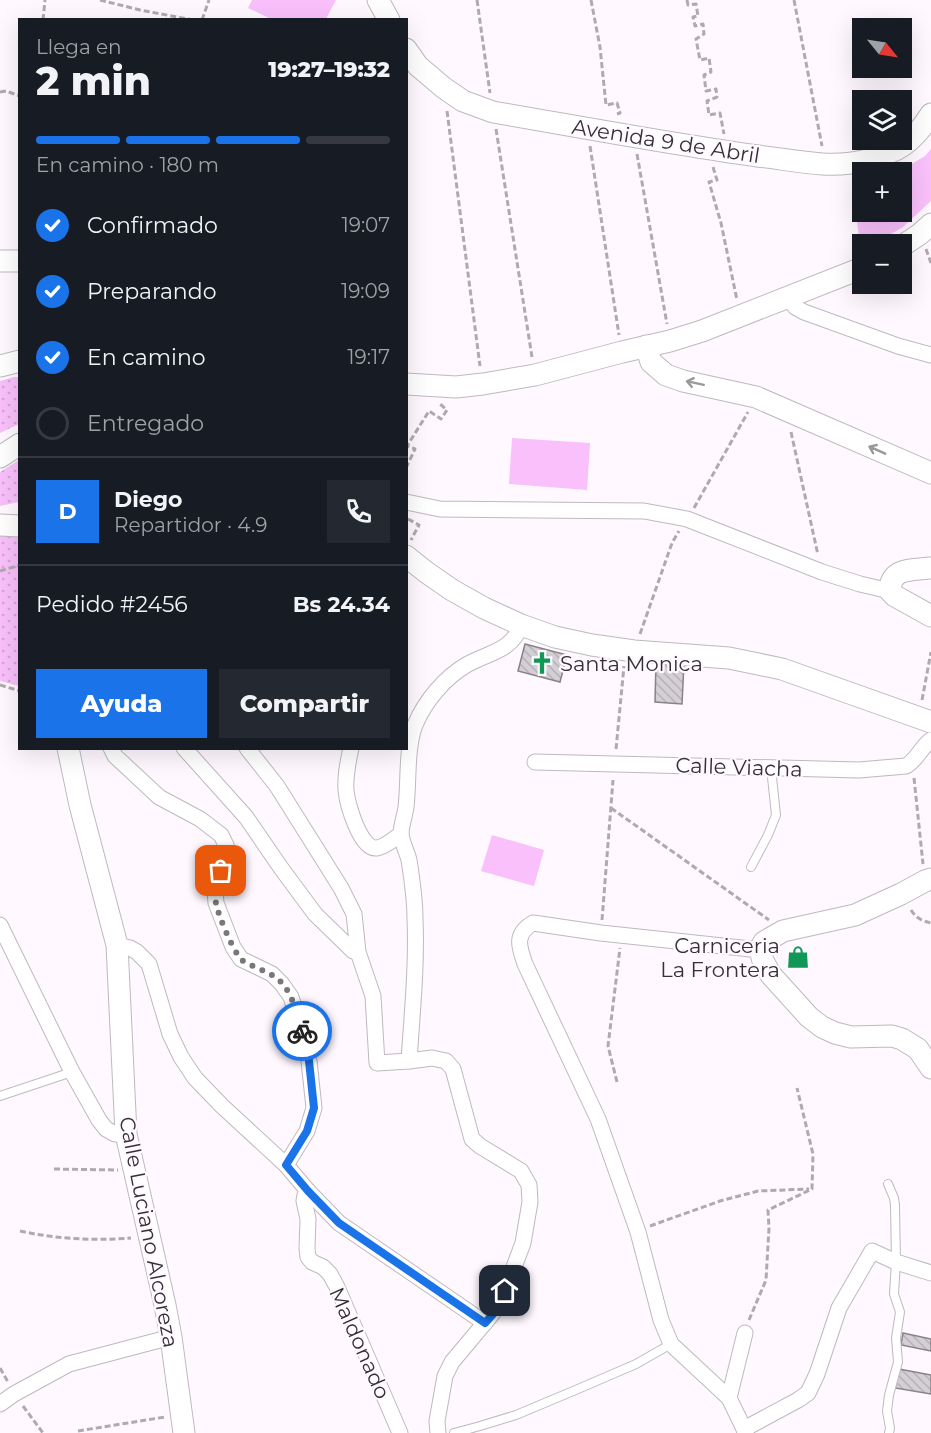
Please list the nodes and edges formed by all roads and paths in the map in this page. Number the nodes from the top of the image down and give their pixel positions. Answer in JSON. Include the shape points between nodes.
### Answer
{"nodes":[{"id":1,"x":45,"y":0,"type":"edge"},
{"id":2,"x":100,"y":0,"type":"edge"},
{"id":3,"x":209,"y":0,"type":"edge"},
{"id":4,"x":378,"y":0,"type":"edge"},
{"id":5,"x":477,"y":0,"type":"edge"},
{"id":6,"x":591,"y":0,"type":"edge"},
{"id":7,"x":687,"y":0,"type":"edge"},
{"id":8,"x":794,"y":0,"type":"edge"},
{"id":9,"x":43,"y":18,"type":"edge"},
{"id":10,"x":182,"y":18,"type":"edge"},
{"id":11,"x":203,"y":18,"type":"edge"},
{"id":12,"x":388,"y":18,"type":"edge"},
{"id":13,"x":408,"y":52,"type":"edge"},
{"id":14,"x":444,"y":88,"type":"junction"},
{"id":15,"x":0,"y":92,"type":"edge"},
{"id":16,"x":18,"y":95,"type":"edge"},
{"id":17,"x":493,"y":112,"type":"junction"},
{"id":18,"x":931,"y":114,"type":"edge"},
{"id":19,"x":597,"y":130,"type":"junction"},
{"id":20,"x":634,"y":136,"type":"junction"},
{"id":21,"x":720,"y":158,"type":"junction"},
{"id":22,"x":825,"y":165,"type":"junction"},
{"id":23,"x":931,"y":224,"type":"edge"},
{"id":24,"x":912,"y":239,"type":"edge"},
{"id":25,"x":0,"y":261,"type":"edge"},
{"id":26,"x":18,"y":261,"type":"edge"},
{"id":27,"x":852,"y":272,"type":"edge"},
{"id":28,"x":788,"y":297,"type":"junction"},
{"id":29,"x":740,"y":316,"type":"junction"},
{"id":30,"x":670,"y":341,"type":"junction"},
{"id":31,"x":646,"y":346,"type":"junction"},
{"id":32,"x":622,"y":352,"type":"junction"},
{"id":33,"x":931,"y":355,"type":"edge"},
{"id":34,"x":18,"y":362,"type":"edge"},
{"id":35,"x":0,"y":366,"type":"edge"},
{"id":36,"x":534,"y":375,"type":"junction"},
{"id":37,"x":408,"y":384,"type":"edge"},
{"id":38,"x":483,"y":384,"type":"junction"},
{"id":39,"x":456,"y":387,"type":"junction"},
{"id":40,"x":786,"y":410,"type":"junction"},
{"id":41,"x":408,"y":444,"type":"edge"},
{"id":42,"x":18,"y":445,"type":"edge"},
{"id":43,"x":408,"y":446,"type":"edge"},
{"id":44,"x":0,"y":457,"type":"edge"},
{"id":45,"x":408,"y":464,"type":"edge"},
{"id":46,"x":931,"y":473,"type":"edge"},
{"id":47,"x":408,"y":507,"type":"edge"},
{"id":48,"x":408,"y":519,"type":"edge"},
{"id":49,"x":0,"y":525,"type":"edge"},
{"id":50,"x":18,"y":526,"type":"edge"},
{"id":51,"x":408,"y":549,"type":"edge"},
{"id":52,"x":18,"y":565,"type":"edge"},
{"id":53,"x":931,"y":568,"type":"edge"},
{"id":54,"x":0,"y":571,"type":"edge"},
{"id":55,"x":822,"y":572,"type":"junction"},
{"id":56,"x":890,"y":591,"type":"junction"},
{"id":57,"x":931,"y":615,"type":"edge"},
{"id":58,"x":521,"y":625,"type":"junction"},
{"id":59,"x":625,"y":649,"type":"junction"},
{"id":60,"x":0,"y":685,"type":"edge"},
{"id":61,"x":18,"y":690,"type":"edge"},
{"id":62,"x":931,"y":722,"type":"edge"},
{"id":63,"x":931,"y":740,"type":"edge"},
{"id":64,"x":68,"y":750,"type":"edge"},
{"id":65,"x":112,"y":750,"type":"edge"},
{"id":66,"x":186,"y":750,"type":"edge"},
{"id":67,"x":249,"y":750,"type":"edge"},
{"id":68,"x":351,"y":750,"type":"edge"},
{"id":69,"x":535,"y":762,"type":"dead end"},
{"id":70,"x":614,"y":763,"type":"junction"},
{"id":71,"x":771,"y":768,"type":"junction"},
{"id":72,"x":611,"y":808,"type":"junction"},
{"id":73,"x":401,"y":834,"type":"junction"},
{"id":74,"x":752,"y":867,"type":"dead end"},
{"id":75,"x":931,"y":879,"type":"edge"},
{"id":76,"x":901,"y":894,"type":"junction"},
{"id":77,"x":931,"y":923,"type":"edge"},
{"id":78,"x":0,"y":925,"type":"edge"},
{"id":79,"x":783,"y":931,"type":"junction"},
{"id":80,"x":601,"y":933,"type":"junction"},
{"id":81,"x":621,"y":935,"type":"junction"},
{"id":82,"x":117,"y":945,"type":"junction"},
{"id":83,"x":760,"y":950,"type":"junction"},
{"id":84,"x":358,"y":952,"type":"junction"},
{"id":85,"x":409,"y":1061,"type":"junction"},
{"id":86,"x":931,"y":1068,"type":"edge"},
{"id":87,"x":72,"y":1072,"type":"junction"},
{"id":88,"x":617,"y":1082,"type":"dead end"},
{"id":89,"x":797,"y":1088,"type":"dead end"},
{"id":90,"x":0,"y":1096,"type":"edge"},
{"id":91,"x":126,"y":1134,"type":"junction"},
{"id":92,"x":286,"y":1165,"type":"junction"},
{"id":93,"x":54,"y":1169,"type":"dead end"},
{"id":94,"x":135,"y":1170,"type":"junction"},
{"id":95,"x":888,"y":1184,"type":"dead end"},
{"id":96,"x":812,"y":1189,"type":"junction"},
{"id":97,"x":308,"y":1191,"type":"junction"},
{"id":98,"x":20,"y":1231,"type":"dead end"},
{"id":99,"x":638,"y":1232,"type":"junction"},
{"id":100,"x":150,"y":1237,"type":"junction"},
{"id":101,"x":896,"y":1263,"type":"junction"},
{"id":102,"x":931,"y":1273,"type":"edge"},
{"id":103,"x":485,"y":1323,"type":"junction"},
{"id":104,"x":745,"y":1333,"type":"joint"},
{"id":105,"x":171,"y":1337,"type":"junction"},
{"id":106,"x":671,"y":1344,"type":"junction"},
{"id":107,"x":729,"y":1398,"type":"junction"},
{"id":108,"x":0,"y":1404,"type":"edge"},
{"id":109,"x":183,"y":1423,"type":"edge"},
{"id":110,"x":78,"y":1431,"type":"dead end"},
{"id":111,"x":745,"y":1431,"type":"edge"},
{"id":112,"x":400,"y":1433,"type":"edge"},
{"id":113,"x":438,"y":1433,"type":"edge"},
{"id":114,"x":454,"y":1433,"type":"edge"},
{"id":115,"x":889,"y":1433,"type":"edge"}],
"edges":[{"from":1,"to":9,"type":"path"},
{"from":2,"to":10,"type":"path"},
{"from":3,"to":11,"type":"path"},
{"from":4,"to":12,"type":"main road"},
{"from":5,"to":17,"type":"path"},
{"from":6,"to":19,"type":"path","via":[[606,105],[617,103],[620,113]]},
{"from":7,"to":21,"type":"path","via":[[688,5],[696,4],[698,16],[693,17],[694,26],[703,24],[704,34],[696,39],[700,60],[709,58],[711,72],[704,75],[706,91],[716,89],[717,98],[707,100],[709,116],[720,113]]},
{"from":8,"to":22,"type":"path"},
{"from":13,"to":14,"type":"main road","name":"Avenida 9 de Abril"},
{"from":14,"to":17,"type":"main road","name":"Avenida 9 de Abril","via":[[463,101]]},
{"from":14,"to":38,"type":"path"},
{"from":15,"to":16,"type":"path"},
{"from":17,"to":19,"type":"main road","name":"Avenida 9 de Abril"},
{"from":17,"to":36,"type":"path"},
{"from":18,"to":22,"type":"main road","name":"Avenida 9 de Abril","via":[[915,136],[892,152],[861,162]]},
{"from":19,"to":20,"type":"main road","name":"Avenida 9 de Abril"},
{"from":19,"to":32,"type":"path"},
{"from":20,"to":21,"type":"main road","name":"Avenida 9 de Abril"},
{"from":20,"to":30,"type":"path"},
{"from":21,"to":22,"type":"main road","name":"Avenida 9 de Abril"},
{"from":21,"to":29,"type":"path","via":[[717,180],[709,182]]},
{"from":23,"to":24,"type":"main road"},
{"from":25,"to":26,"type":"main road"},
{"from":27,"to":28,"type":"main road"},
{"from":28,"to":29,"type":"main road"},
{"from":28,"to":33,"type":"street","via":[[804,312]]},
{"from":29,"to":30,"type":"main road"},
{"from":30,"to":31,"type":"main road"},
{"from":31,"to":32,"type":"main road"},
{"from":40,"to":31,"type":"main road","one_way":true,"via":[[756,397],[666,375],[651,362]]},
{"from":32,"to":36,"type":"main road"},
{"from":34,"to":35,"type":"main road"},
{"from":36,"to":38,"type":"main road"},
{"from":37,"to":39,"type":"main road"},
{"from":38,"to":39,"type":"main road"},
{"from":39,"to":41,"type":"path","via":[[438,402],[447,410],[441,419],[429,411]]},
{"from":46,"to":40,"type":"main road","one_way":true},
{"from":40,"to":55,"type":"path"},
{"from":42,"to":44,"type":"main road"},
{"from":43,"to":45,"type":"path","via":[[415,449]]},
{"from":47,"to":55,"type":"street","via":[[644,511],[687,519]]},
{"from":48,"to":51,"type":"path","via":[[419,525]]},
{"from":49,"to":50,"type":"main road"},
{"from":51,"to":58,"type":"main road","via":[[426,573]]},
{"from":52,"to":54,"type":"path"},
{"from":53,"to":56,"type":"main road","via":[[898,573],[890,583]]},
{"from":55,"to":56,"type":"street"},
{"from":56,"to":57,"type":"main road"},
{"from":58,"to":59,"type":"main road","via":[[555,637]]},
{"from":58,"to":73,"type":"street","via":[[514,640],[452,676],[422,712],[411,742]]},
{"from":59,"to":62,"type":"main road","via":[[729,658],[782,669]]},
{"from":59,"to":70,"type":"path"},
{"from":60,"to":61,"type":"path"},
{"from":63,"to":71,"type":"street","name":"Calle Viacha","via":[[912,762],[898,768]]},
{"from":64,"to":82,"type":"main road","name":"Calle Luciano Alcoreza"},
{"from":65,"to":92,"type":"street","via":[[159,796],[221,835],[226,845],[215,890],[216,903],[233,947],[241,959],[272,974],[291,997],[309,1061],[314,1108],[307,1131]]},
{"from":66,"to":84,"type":"street","via":[[246,817],[315,914]]},
{"from":67,"to":84,"type":"street","via":[[277,786],[341,888],[354,914]]},
{"from":68,"to":73,"type":"street","via":[[346,789],[361,836],[375,848]]},
{"from":69,"to":70,"type":"street","name":"Calle Viacha"},
{"from":70,"to":71,"type":"street","name":"Calle Viacha"},
{"from":70,"to":72,"type":"path"},
{"from":71,"to":74,"type":"lane","via":[[776,815]]},
{"from":72,"to":79,"type":"path"},
{"from":72,"to":80,"type":"path"},
{"from":73,"to":85,"type":"street","via":[[409,863],[416,925]]},
{"from":75,"to":76,"type":"main road"},
{"from":76,"to":77,"type":"path","via":[[915,916]]},
{"from":76,"to":79,"type":"main road","via":[[855,915]]},
{"from":78,"to":87,"type":"street"},
{"from":79,"to":83,"type":"main road","via":[[764,942]]},
{"from":80,"to":81,"type":"street"},
{"from":80,"to":99,"type":"street","via":[[533,923],[521,933],[520,949],[598,1119]]},
{"from":81,"to":83,"type":"street"},
{"from":81,"to":88,"type":"path","via":[[608,1046]]},
{"from":82,"to":91,"type":"main road","name":"Calle Luciano Alcoreza"},
{"from":82,"to":92,"type":"street","via":[[137,952],[149,964],[170,1034],[195,1078]]},
{"from":83,"to":86,"type":"main road","via":[[771,975],[822,1027],[851,1037],[902,1039],[918,1049]]},
{"from":84,"to":85,"type":"street","via":[[373,996],[377,1063]]},
{"from":85,"to":103,"type":"street","via":[[446,1060],[453,1070],[472,1139],[521,1171],[529,1185],[531,1202],[523,1243],[505,1291]]},
{"from":87,"to":90,"type":"lane"},
{"from":87,"to":91,"type":"street","via":[[103,1126],[115,1134]]},
{"from":89,"to":96,"type":"path","via":[[813,1154]]},
{"from":91,"to":94,"type":"main road","name":"Calle Luciano Alcoreza"},
{"from":92,"to":97,"type":"street"},
{"from":93,"to":94,"type":"path"},
{"from":94,"to":100,"type":"main road","name":"Calle Luciano Alcoreza"},
{"from":95,"to":101,"type":"lane","via":[[895,1205]]},
{"from":96,"to":99,"type":"path","via":[[758,1191]]},
{"from":96,"to":104,"type":"path","via":[[768,1210],[766,1280]]},
{"from":97,"to":103,"type":"street","via":[[339,1223]]},
{"from":97,"to":112,"type":"street","name":"Maldonado","via":[[304,1201],[309,1219],[308,1257],[330,1274],[337,1287]]},
{"from":98,"to":100,"type":"path","via":[[96,1239]]},
{"from":99,"to":106,"type":"street"},
{"from":100,"to":105,"type":"main road","name":"Calle Luciano Alcoreza"},
{"from":101,"to":102,"type":"street"},
{"from":101,"to":111,"type":"street","via":[[872,1251],[839,1308],[808,1393]]},
{"from":101,"to":115,"type":"lane","via":[[894,1294],[900,1312],[898,1362],[889,1395]]},
{"from":103,"to":113,"type":"street","via":[[445,1376]]},
{"from":104,"to":107,"type":"street"},
{"from":105,"to":108,"type":"street","via":[[69,1364]]},
{"from":105,"to":109,"type":"main road","name":"Calle Luciano Alcoreza"},
{"from":106,"to":107,"type":"street"},
{"from":106,"to":114,"type":"lane","via":[[636,1364],[516,1415]]},
{"from":107,"to":111,"type":"street"},
{"from":109,"to":110,"type":"path"}]}
